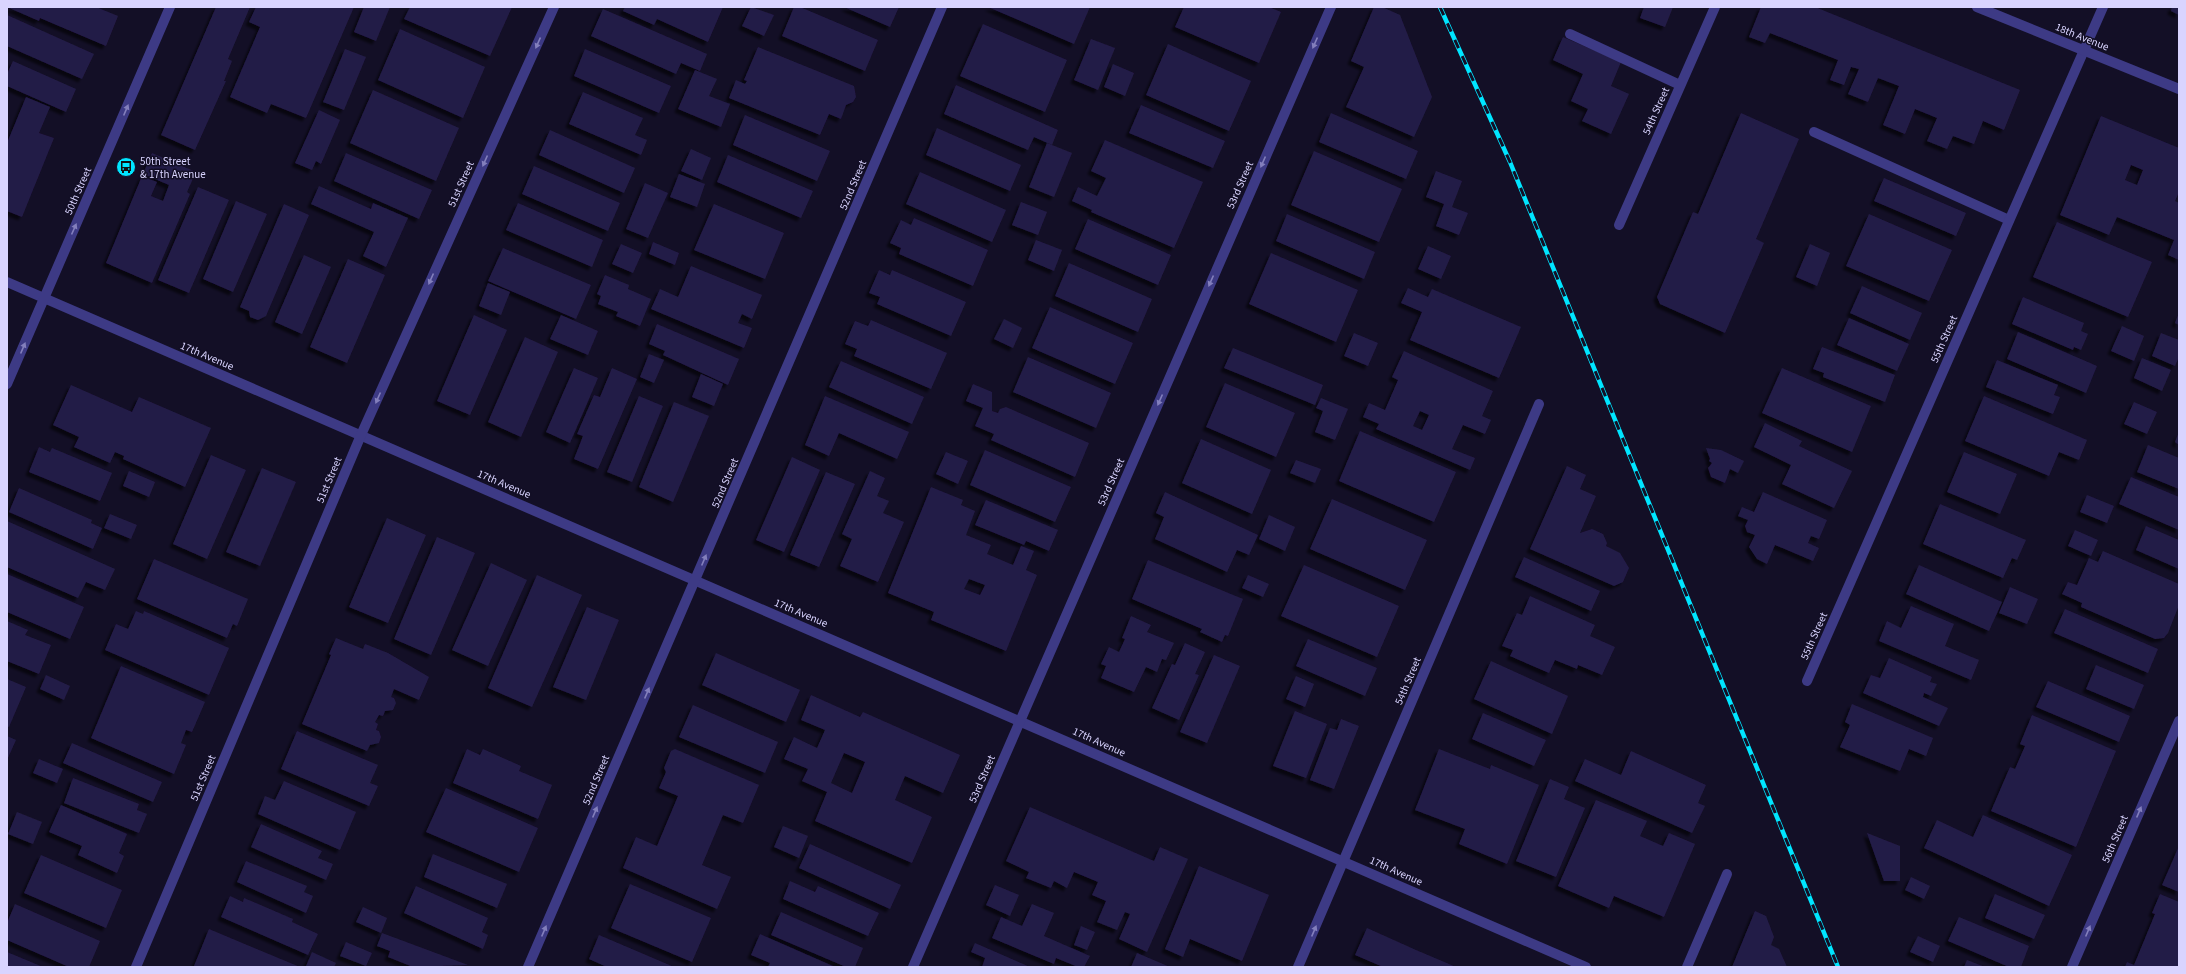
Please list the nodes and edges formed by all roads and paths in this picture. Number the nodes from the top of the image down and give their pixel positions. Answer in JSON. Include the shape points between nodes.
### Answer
{"nodes":[{"id":1,"x":170,"y":7,"type":"edge"},
{"id":2,"x":554,"y":7,"type":"edge"},
{"id":3,"x":942,"y":7,"type":"edge"},
{"id":4,"x":1331,"y":7,"type":"edge"},
{"id":5,"x":1715,"y":7,"type":"edge"},
{"id":6,"x":1977,"y":7,"type":"edge"},
{"id":7,"x":2103,"y":7,"type":"edge"},
{"id":8,"x":1570,"y":34,"type":"dead end"},
{"id":9,"x":2084,"y":51,"type":"junction"},
{"id":10,"x":1680,"y":85,"type":"junction"},
{"id":11,"x":2179,"y":89,"type":"edge"},
{"id":12,"x":1814,"y":132,"type":"dead end"},
{"id":13,"x":2010,"y":220,"type":"junction"},
{"id":14,"x":1619,"y":225,"type":"dead end"},
{"id":15,"x":7,"y":282,"type":"edge"},
{"id":16,"x":44,"y":298,"type":"junction"},
{"id":17,"x":7,"y":384,"type":"edge"},
{"id":18,"x":1539,"y":404,"type":"dead end"},
{"id":19,"x":361,"y":436,"type":"junction"},
{"id":20,"x":696,"y":581,"type":"junction"},
{"id":21,"x":1807,"y":681,"type":"dead end"},
{"id":22,"x":1020,"y":721,"type":"junction"},
{"id":23,"x":2179,"y":721,"type":"edge"},
{"id":24,"x":1344,"y":862,"type":"junction"},
{"id":25,"x":1727,"y":874,"type":"dead end"},
{"id":26,"x":136,"y":967,"type":"edge"},
{"id":27,"x":528,"y":967,"type":"edge"},
{"id":28,"x":913,"y":967,"type":"edge"},
{"id":29,"x":1298,"y":967,"type":"edge"},
{"id":30,"x":1586,"y":967,"type":"edge"},
{"id":31,"x":1687,"y":967,"type":"edge"},
{"id":32,"x":2072,"y":967,"type":"edge"}],
"edges":[{"from":16,"to":1,"type":"street","name":"50th Street","one_way":true},
{"from":2,"to":19,"type":"street","name":"51st Street","one_way":true},
{"from":20,"to":3,"type":"street","name":"52nd Street","one_way":true},
{"from":4,"to":22,"type":"street","name":"53rd Street","one_way":true},
{"from":5,"to":10,"type":"street","name":"54th Street"},
{"from":6,"to":9,"type":"street","name":"18th Avenue"},
{"from":7,"to":9,"type":"street","name":"55th Street"},
{"from":8,"to":10,"type":"street"},
{"from":9,"to":11,"type":"street","name":"18th Avenue"},
{"from":9,"to":13,"type":"street","name":"55th Street"},
{"from":10,"to":14,"type":"street","name":"54th Street"},
{"from":12,"to":13,"type":"street"},
{"from":13,"to":21,"type":"street","name":"55th Street"},
{"from":15,"to":16,"type":"street","name":"17th Avenue"},
{"from":17,"to":16,"type":"street","name":"50th Street","one_way":true},
{"from":16,"to":19,"type":"street","name":"17th Avenue"},
{"from":18,"to":24,"type":"street","name":"54th Street"},
{"from":19,"to":20,"type":"street","name":"17th Avenue"},
{"from":19,"to":26,"type":"street","name":"51st Street"},
{"from":20,"to":22,"type":"street","name":"17th Avenue"},
{"from":27,"to":20,"type":"street","name":"52nd Street","one_way":true},
{"from":22,"to":24,"type":"street","name":"17th Avenue"},
{"from":22,"to":28,"type":"street","name":"53rd Street"},
{"from":32,"to":23,"type":"street","name":"56th Street","one_way":true},
{"from":29,"to":24,"type":"street","name":"54th Street","one_way":true},
{"from":24,"to":30,"type":"street","name":"17th Avenue"},
{"from":25,"to":31,"type":"street"}]}
